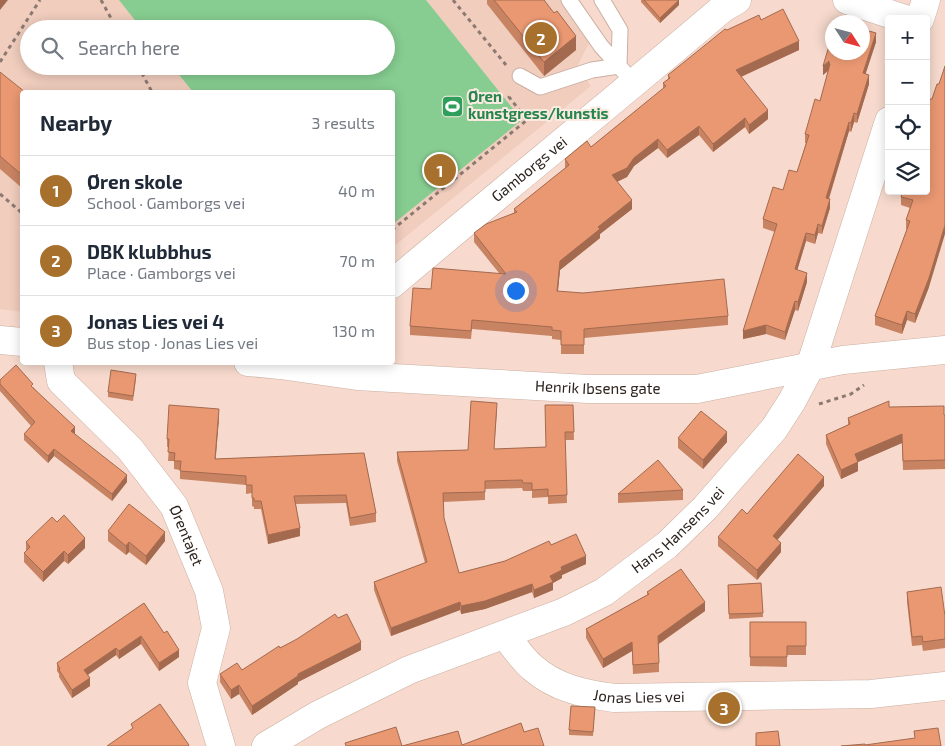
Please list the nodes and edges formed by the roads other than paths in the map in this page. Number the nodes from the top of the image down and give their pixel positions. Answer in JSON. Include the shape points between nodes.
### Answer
{"nodes":[{"id":1,"x":569,"y":0,"type":"edge"},
{"id":2,"x":602,"y":0,"type":"edge"},
{"id":3,"x":737,"y":0,"type":"edge"},
{"id":4,"x":847,"y":0,"type":"edge"},
{"id":5,"x":926,"y":0,"type":"edge"},
{"id":6,"x":893,"y":15,"type":"edge"},
{"id":7,"x":921,"y":15,"type":"edge"},
{"id":8,"x":627,"y":75,"type":"junction"},
{"id":9,"x":520,"y":76,"type":"road end"},
{"id":10,"x":885,"y":133,"type":"edge"},
{"id":11,"x":395,"y":281,"type":"edge"},
{"id":12,"x":0,"y":340,"type":"edge"},
{"id":13,"x":20,"y":342,"type":"edge"},
{"id":14,"x":945,"y":350,"type":"edge"},
{"id":15,"x":58,"y":365,"type":"edge"},
{"id":16,"x":300,"y":365,"type":"edge"},
{"id":17,"x":318,"y":366,"type":"edge"},
{"id":18,"x":810,"y":367,"type":"junction"},
{"id":19,"x":505,"y":635,"type":"junction"},
{"id":20,"x":945,"y":686,"type":"edge"},
{"id":21,"x":221,"y":746,"type":"edge"},
{"id":22,"x":266,"y":746,"type":"edge"}],
"edges":[{"from":1,"to":8,"type":"lane"},
{"from":2,"to":8,"type":"lane","via":[[620,30]]},
{"from":3,"to":8,"type":"street","name":"Gamborgs vei"},
{"from":4,"to":6,"type":"street"},
{"from":5,"to":7,"type":"street"},
{"from":8,"to":9,"type":"lane","via":[[592,70],[540,87]]},
{"from":8,"to":11,"type":"street","name":"Gamborgs vei","via":[[508,186]]},
{"from":10,"to":18,"type":"street","name":"Hans Hansens vei"},
{"from":12,"to":13,"type":"street"},
{"from":14,"to":18,"type":"street","name":"Henrik Ibsens gate","via":[[843,360]]},
{"from":15,"to":21,"type":"street","name":"Ørentajet","via":[[61,382],[130,449],[174,506],[209,591],[216,628],[202,683]]},
{"from":16,"to":17,"type":"street","name":"Henrik Ibsens gate"},
{"from":17,"to":18,"type":"street","name":"Henrik Ibsens gate","via":[[357,376],[641,390],[697,389]]},
{"from":18,"to":19,"type":"street","name":"Hans Hansens vei","via":[[774,429],[667,545],[604,592]]},
{"from":19,"to":20,"type":"street","name":"Jonas Lies vei","via":[[532,667],[554,683],[588,695],[614,698],[872,694]]},
{"from":19,"to":22,"type":"street","name":"Hans Hansens vei","via":[[409,670],[318,715]]}]}
